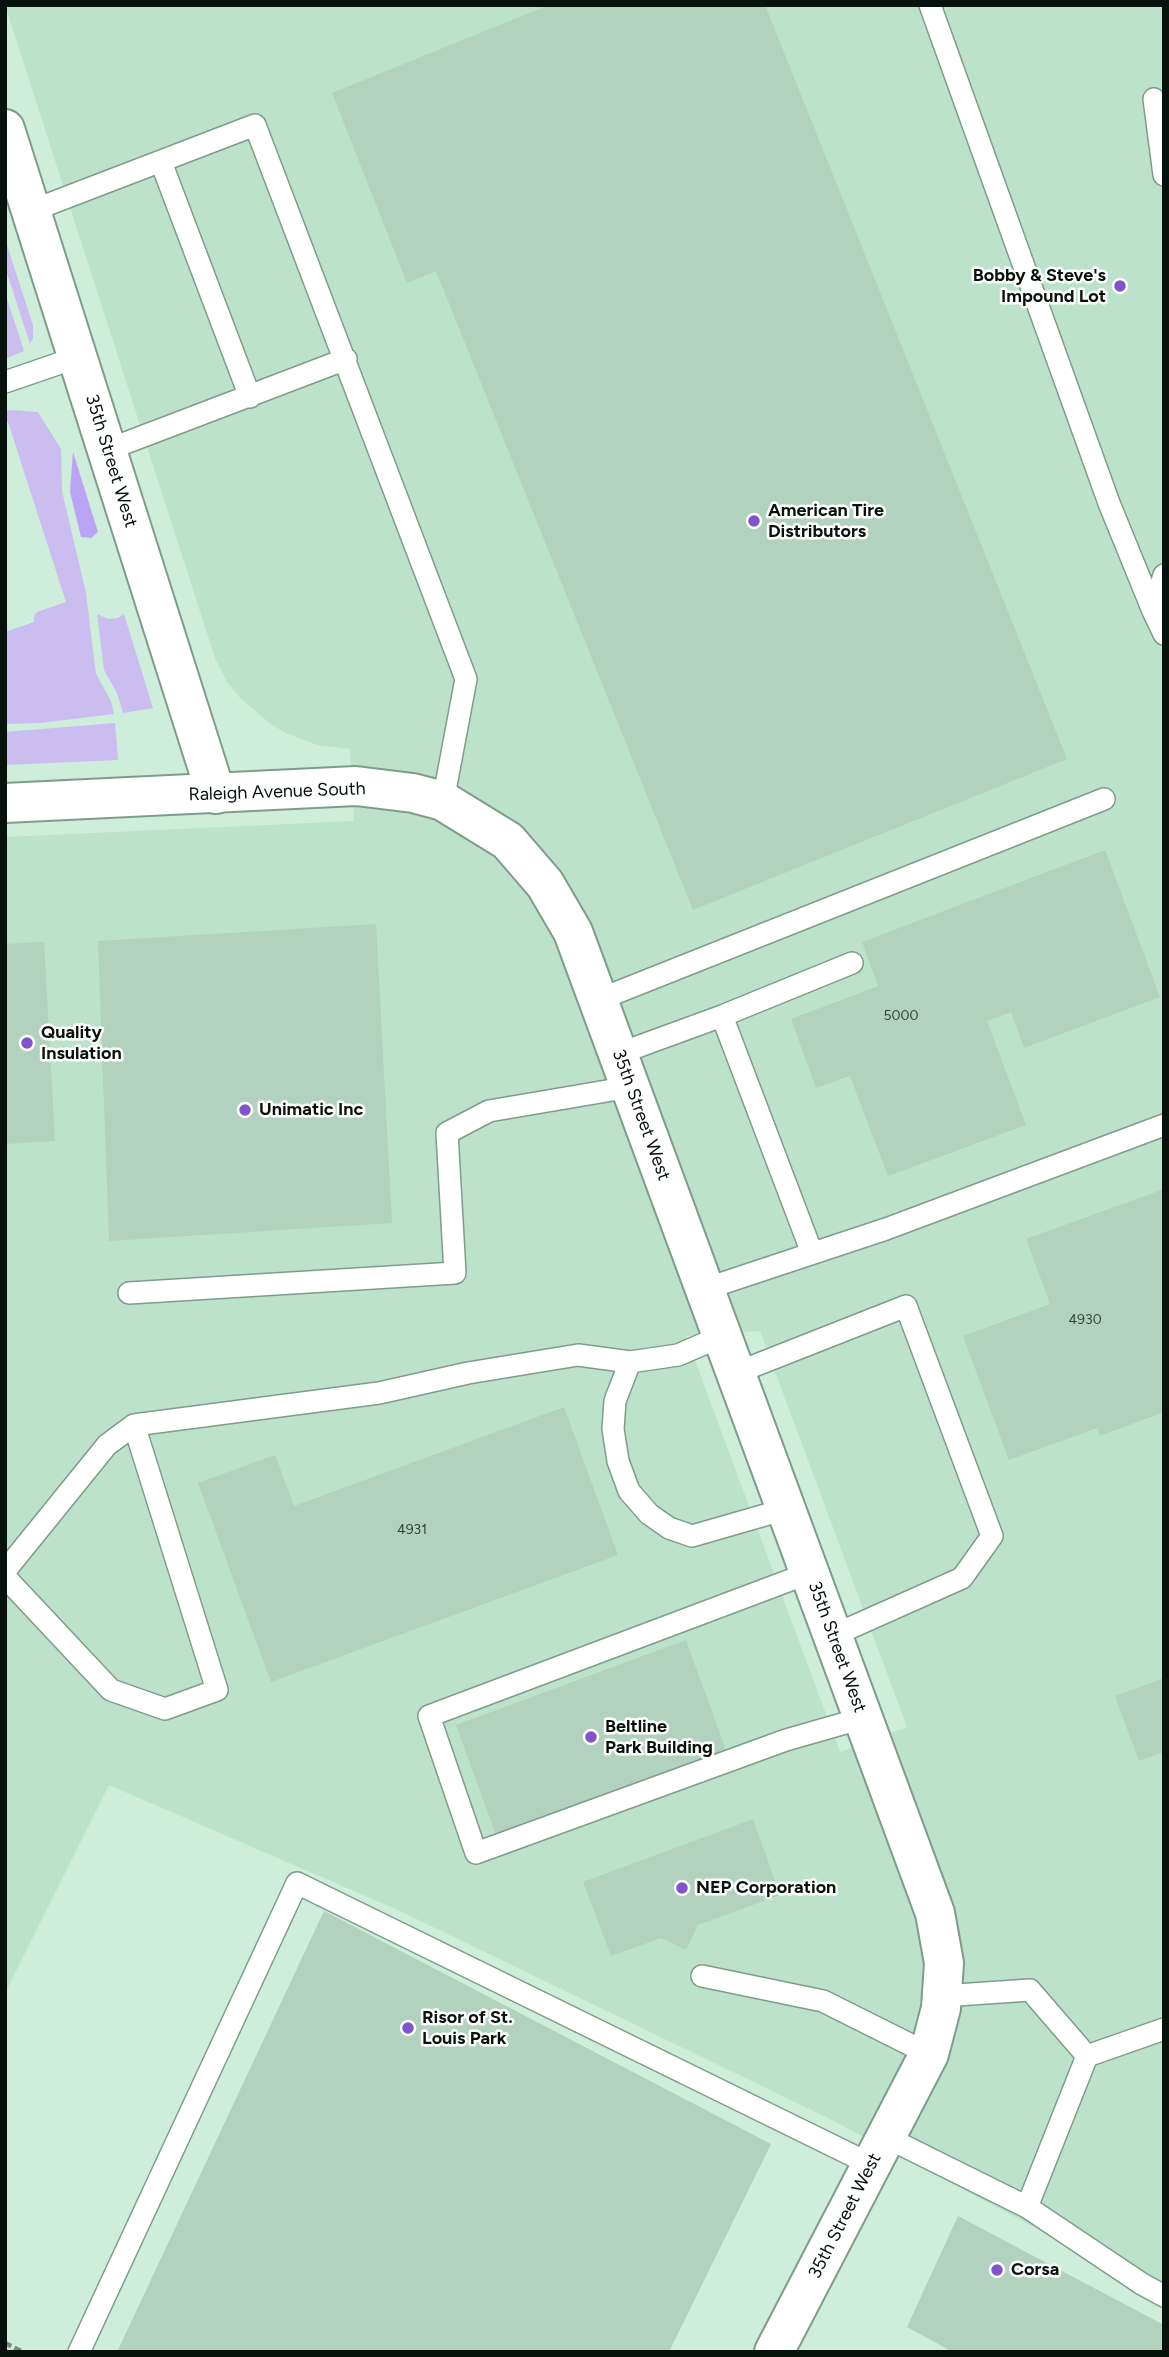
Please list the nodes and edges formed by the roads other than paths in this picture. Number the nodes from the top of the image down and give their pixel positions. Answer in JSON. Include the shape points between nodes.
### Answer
{"nodes":[{"id":1,"x":930,"y":5,"type":"edge"},
{"id":2,"x":1154,"y":99,"type":"dead end"},
{"id":3,"x":5,"y":129,"type":"edge"},
{"id":4,"x":161,"y":162,"type":"junction"},
{"id":5,"x":1164,"y":175,"type":"edge"},
{"id":6,"x":31,"y":211,"type":"junction"},
{"id":7,"x":78,"y":357,"type":"junction"},
{"id":8,"x":345,"y":359,"type":"junction"},
{"id":9,"x":5,"y":382,"type":"edge"},
{"id":10,"x":250,"y":397,"type":"junction"},
{"id":11,"x":107,"y":450,"type":"junction"},
{"id":12,"x":1164,"y":575,"type":"edge"},
{"id":13,"x":1153,"y":611,"type":"junction"},
{"id":14,"x":1164,"y":634,"type":"edge"},
{"id":15,"x":216,"y":794,"type":"junction"},
{"id":16,"x":1104,"y":799,"type":"dead end"},
{"id":17,"x":443,"y":801,"type":"junction"},
{"id":18,"x":5,"y":803,"type":"edge"},
{"id":19,"x":573,"y":932,"type":"joint"},
{"id":20,"x":852,"y":963,"type":"dead end"},
{"id":21,"x":598,"y":1000,"type":"junction"},
{"id":22,"x":722,"y":1016,"type":"junction"},
{"id":23,"x":624,"y":1070,"type":"junction"},
{"id":24,"x":1164,"y":1125,"type":"edge"},
{"id":25,"x":812,"y":1253,"type":"junction"},
{"id":26,"x":705,"y":1289,"type":"junction"},
{"id":27,"x":130,"y":1293,"type":"dead end"},
{"id":28,"x":722,"y":1336,"type":"junction"},
{"id":29,"x":630,"y":1362,"type":"junction"},
{"id":30,"x":736,"y":1373,"type":"junction"},
{"id":31,"x":134,"y":1425,"type":"junction"},
{"id":32,"x":786,"y":1508,"type":"junction"},
{"id":33,"x":5,"y":1571,"type":"edge"},
{"id":34,"x":809,"y":1573,"type":"junction"},
{"id":35,"x":5,"y":1577,"type":"edge"},
{"id":36,"x":832,"y":1636,"type":"junction"},
{"id":37,"x":863,"y":1718,"type":"junction"},
{"id":38,"x":702,"y":1976,"type":"dead end"},
{"id":39,"x":942,"y":1996,"type":"junction"},
{"id":40,"x":1164,"y":2029,"type":"edge"},
{"id":41,"x":929,"y":2053,"type":"junction"},
{"id":42,"x":1087,"y":2056,"type":"junction"},
{"id":43,"x":879,"y":2151,"type":"junction"},
{"id":44,"x":1027,"y":2207,"type":"junction"},
{"id":45,"x":1164,"y":2296,"type":"edge"},
{"id":46,"x":79,"y":2352,"type":"edge"},
{"id":47,"x":774,"y":2352,"type":"edge"}],
"edges":[{"from":1,"to":13,"type":"lane","via":[[1109,503]]},
{"from":2,"to":5,"type":"lane"},
{"from":3,"to":6,"type":"street","name":"35th Street West"},
{"from":4,"to":6,"type":"lane"},
{"from":4,"to":8,"type":"lane","via":[[255,125]]},
{"from":4,"to":10,"type":"lane"},
{"from":6,"to":7,"type":"street","name":"35th Street West"},
{"from":7,"to":9,"type":"lane"},
{"from":7,"to":11,"type":"street","name":"35th Street West"},
{"from":8,"to":10,"type":"lane"},
{"from":8,"to":17,"type":"lane","via":[[466,679]]},
{"from":10,"to":11,"type":"lane"},
{"from":11,"to":15,"type":"street","name":"35th Street West"},
{"from":12,"to":13,"type":"lane"},
{"from":13,"to":14,"type":"lane"},
{"from":15,"to":17,"type":"street","name":"Raleigh Avenue South","via":[[356,786]]},
{"from":15,"to":18,"type":"street","name":"Raleigh Avenue South"},
{"from":16,"to":21,"type":"lane"},
{"from":17,"to":19,"type":"street","name":"Raleigh Avenue South","via":[[508,841],[545,884]]},
{"from":19,"to":21,"type":"street","name":"35th Street West"},
{"from":20,"to":22,"type":"lane"},
{"from":21,"to":23,"type":"street","name":"35th Street West"},
{"from":22,"to":23,"type":"lane"},
{"from":22,"to":25,"type":"lane"},
{"from":23,"to":26,"type":"street","name":"35th Street West"},
{"from":23,"to":27,"type":"lane","via":[[489,1111],[447,1133],[455,1273]]},
{"from":24,"to":25,"type":"lane"},
{"from":25,"to":26,"type":"lane"},
{"from":26,"to":28,"type":"street","name":"35th Street West"},
{"from":28,"to":29,"type":"lane","via":[[678,1355]]},
{"from":28,"to":30,"type":"street","name":"35th Street West"},
{"from":29,"to":31,"type":"lane","via":[[578,1355],[379,1393]]},
{"from":29,"to":32,"type":"lane","via":[[615,1401],[613,1429],[629,1491],[649,1514],[692,1536]]},
{"from":30,"to":32,"type":"street","name":"35th Street West"},
{"from":30,"to":36,"type":"lane","via":[[906,1306],[992,1536],[962,1578]]},
{"from":31,"to":33,"type":"lane","via":[[107,1445]]},
{"from":31,"to":35,"type":"lane","via":[[218,1690],[165,1709],[111,1690]]},
{"from":32,"to":34,"type":"street","name":"35th Street West"},
{"from":34,"to":36,"type":"street","name":"35th Street West"},
{"from":34,"to":37,"type":"lane","via":[[429,1716],[476,1853],[786,1740]]},
{"from":36,"to":37,"type":"street","name":"35th Street West"},
{"from":37,"to":39,"type":"street","name":"35th Street West","via":[[935,1913],[944,1963]]},
{"from":38,"to":41,"type":"lane","via":[[823,2001]]},
{"from":39,"to":41,"type":"street","name":"35th Street West"},
{"from":39,"to":42,"type":"lane","via":[[1030,1990]]},
{"from":40,"to":42,"type":"lane"},
{"from":41,"to":43,"type":"street","name":"35th Street West"},
{"from":42,"to":44,"type":"lane"},
{"from":43,"to":44,"type":"lane"},
{"from":43,"to":46,"type":"lane","via":[[297,1883]]},
{"from":43,"to":47,"type":"street","name":"35th Street West"},
{"from":44,"to":45,"type":"lane"}]}
